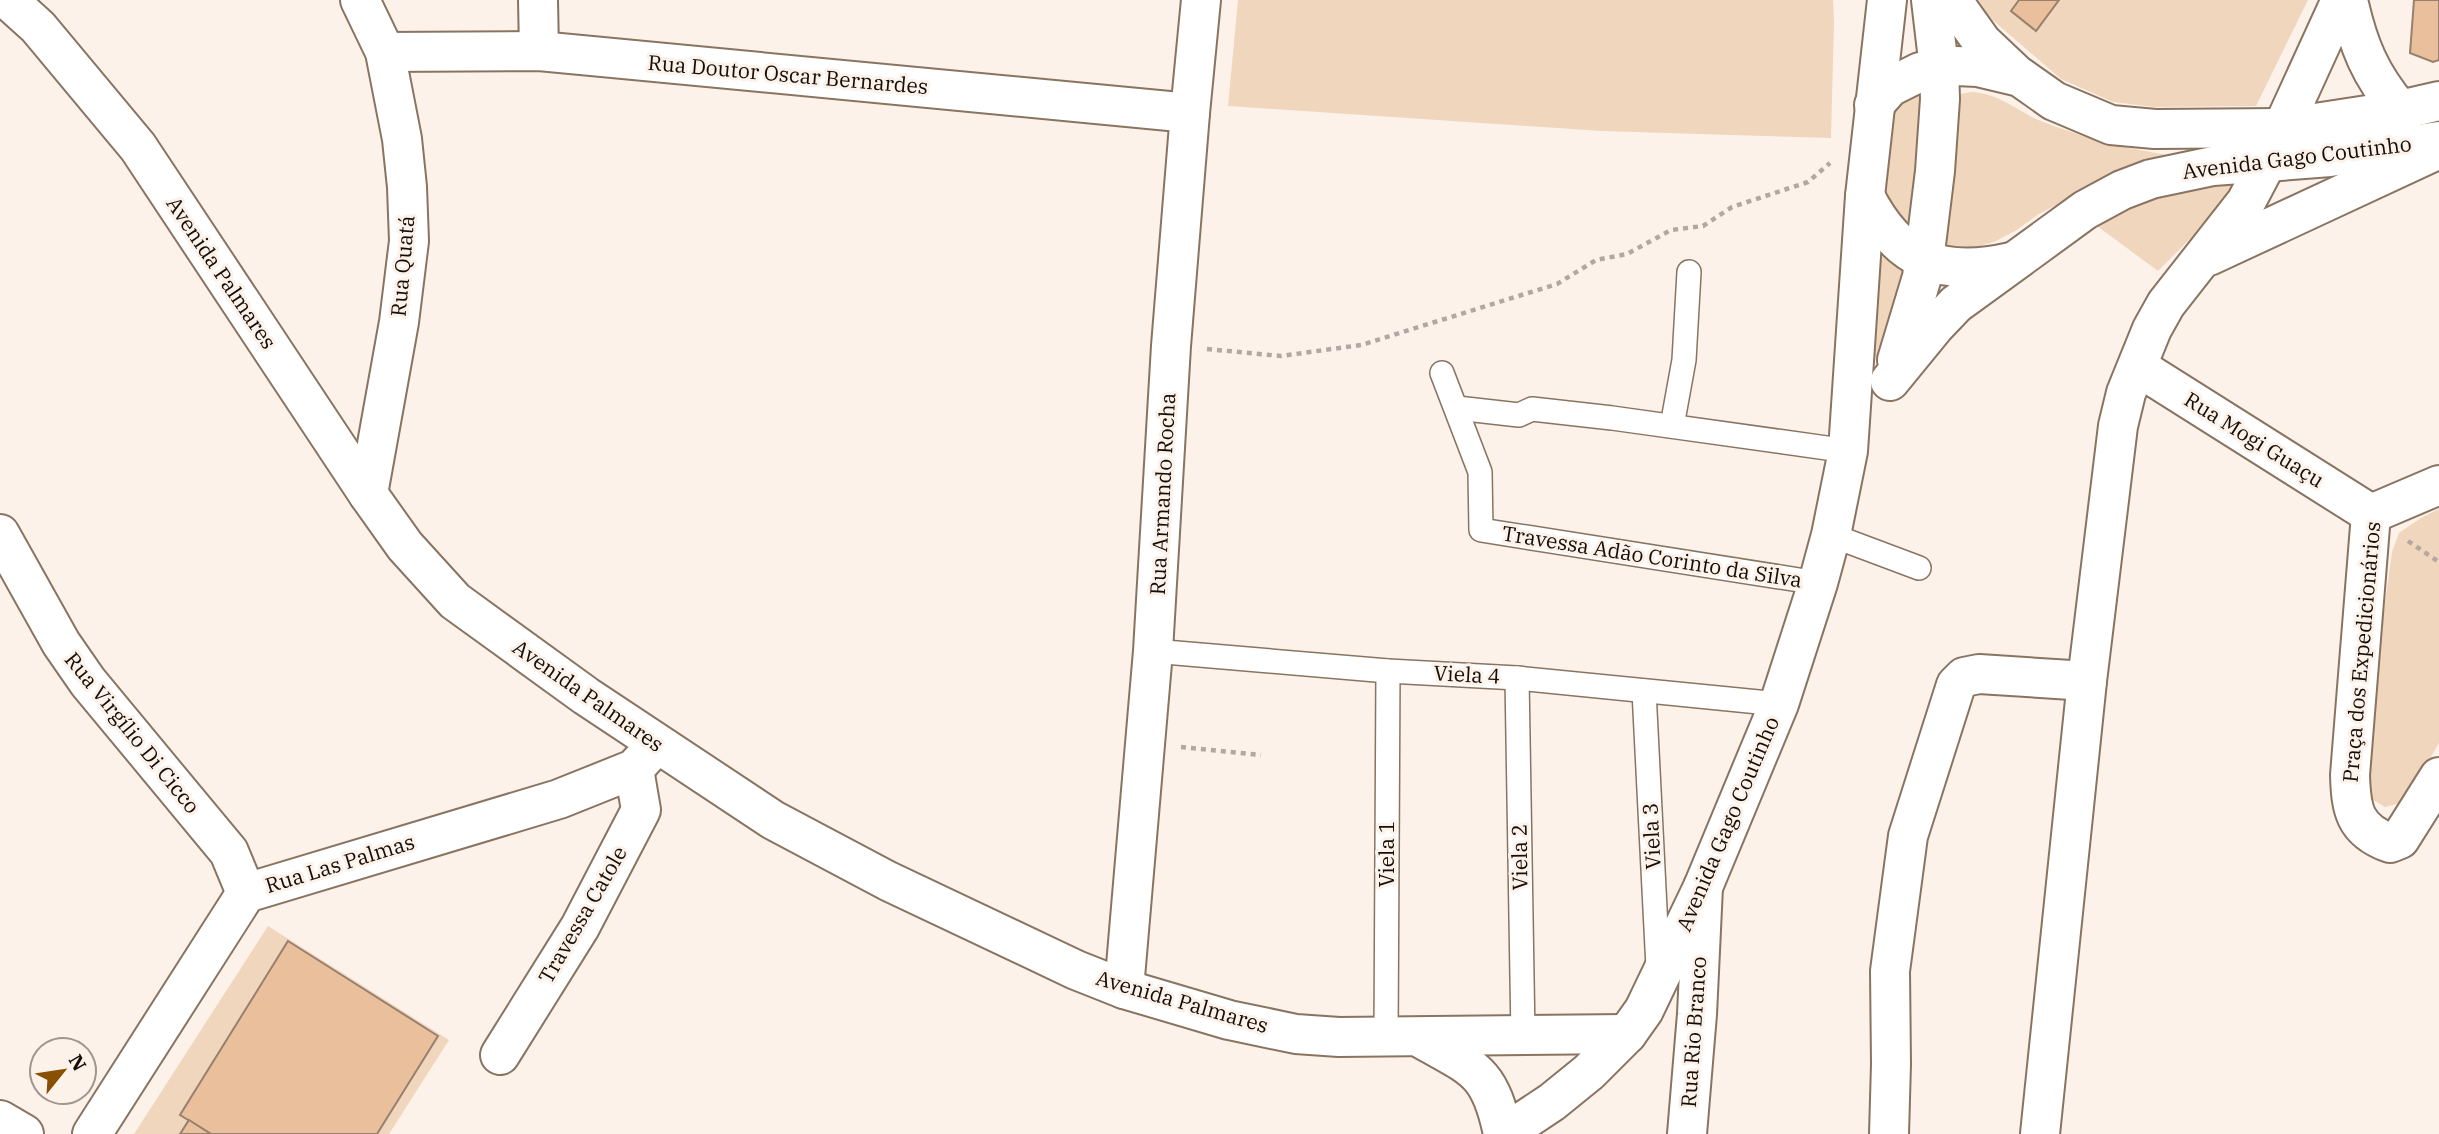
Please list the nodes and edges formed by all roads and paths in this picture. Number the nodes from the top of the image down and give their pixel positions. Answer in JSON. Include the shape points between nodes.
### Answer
{"nodes":[{"id":1,"x":8,"y":0,"type":"edge"},
{"id":2,"x":360,"y":0,"type":"edge"},
{"id":3,"x":538,"y":0,"type":"edge"},
{"id":4,"x":1201,"y":0,"type":"edge"},
{"id":5,"x":1888,"y":0,"type":"edge"},
{"id":6,"x":1931,"y":0,"type":"edge"},
{"id":7,"x":1952,"y":0,"type":"edge"},
{"id":8,"x":2341,"y":0,"type":"edge"},
{"id":9,"x":2348,"y":0,"type":"edge"},
{"id":10,"x":538,"y":51,"type":"junction"},
{"id":11,"x":385,"y":52,"type":"junction"},
{"id":12,"x":1939,"y":68,"type":"junction"},
{"id":13,"x":2020,"y":77,"type":"junction"},
{"id":14,"x":2439,"y":101,"type":"edge"},
{"id":15,"x":1874,"y":105,"type":"junction"},
{"id":16,"x":2400,"y":110,"type":"junction"},
{"id":17,"x":1190,"y":113,"type":"junction"},
{"id":18,"x":2439,"y":141,"type":"edge"},
{"id":19,"x":2275,"y":145,"type":"junction"},
{"id":20,"x":2439,"y":149,"type":"edge"},
{"id":21,"x":1839,"y":155,"type":"dead end"},
{"id":22,"x":1865,"y":196,"type":"junction"},
{"id":23,"x":1925,"y":260,"type":"junction"},
{"id":24,"x":2201,"y":260,"type":"junction"},
{"id":25,"x":2011,"y":262,"type":"junction"},
{"id":26,"x":1689,"y":272,"type":"dead end"},
{"id":27,"x":1171,"y":346,"type":"junction"},
{"id":28,"x":2138,"y":366,"type":"junction"},
{"id":29,"x":1442,"y":373,"type":"dead end"},
{"id":30,"x":1890,"y":381,"type":"junction"},
{"id":31,"x":1457,"y":408,"type":"junction"},
{"id":32,"x":1672,"y":426,"type":"junction"},
{"id":33,"x":1849,"y":451,"type":"junction"},
{"id":34,"x":2439,"y":485,"type":"edge"},
{"id":35,"x":368,"y":494,"type":"junction"},
{"id":36,"x":2371,"y":514,"type":"junction"},
{"id":37,"x":0,"y":534,"type":"edge"},
{"id":38,"x":1831,"y":535,"type":"junction"},
{"id":39,"x":1919,"y":568,"type":"dead end"},
{"id":40,"x":1818,"y":583,"type":"junction"},
{"id":41,"x":1153,"y":650,"type":"junction"},
{"id":42,"x":1388,"y":671,"type":"junction"},
{"id":43,"x":1517,"y":678,"type":"junction"},
{"id":44,"x":2087,"y":681,"type":"junction"},
{"id":45,"x":1644,"y":691,"type":"junction"},
{"id":46,"x":1779,"y":704,"type":"junction"},
{"id":47,"x":1145,"y":743,"type":"junction"},
{"id":48,"x":1261,"y":755,"type":"dead end"},
{"id":49,"x":645,"y":757,"type":"junction"},
{"id":50,"x":2439,"y":777,"type":"edge"},
{"id":51,"x":1703,"y":887,"type":"junction"},
{"id":52,"x":246,"y":892,"type":"junction"},
{"id":53,"x":1659,"y":982,"type":"junction"},
{"id":54,"x":1124,"y":989,"type":"junction"},
{"id":55,"x":1627,"y":1034,"type":"junction"},
{"id":56,"x":1523,"y":1037,"type":"junction"},
{"id":57,"x":1403,"y":1038,"type":"junction"},
{"id":58,"x":500,"y":1055,"type":"dead end"},
{"id":59,"x":0,"y":1120,"type":"edge"},
{"id":60,"x":24,"y":1134,"type":"edge"},
{"id":61,"x":92,"y":1134,"type":"edge"},
{"id":62,"x":1503,"y":1134,"type":"edge"},
{"id":63,"x":1687,"y":1134,"type":"edge"},
{"id":64,"x":1889,"y":1134,"type":"edge"},
{"id":65,"x":2040,"y":1134,"type":"edge"}],
"edges":[{"from":1,"to":35,"type":"street","name":"Avenida Palmares","via":[[38,27],[138,147]]},
{"from":2,"to":11,"type":"street","name":"Rua Quatá"},
{"from":3,"to":10,"type":"street"},
{"from":4,"to":17,"type":"street","name":"Rua Armando Rocha"},
{"from":5,"to":15,"type":"street","name":"Avenida Gago Coutinho"},
{"from":6,"to":12,"type":"street","name":"Avenida Gago Coutinho"},
{"from":7,"to":13,"type":"street","via":[[1982,42]]},
{"from":8,"to":19,"type":"street"},
{"from":9,"to":16,"type":"street","via":[[2367,64]]},
{"from":10,"to":11,"type":"street","name":"Rua Doutor Oscar Bernardes"},
{"from":10,"to":17,"type":"street","name":"Rua Doutor Oscar Bernardes"},
{"from":11,"to":35,"type":"street","name":"Rua Quatá","via":[[402,139],[409,241]]},
{"from":12,"to":13,"type":"street","via":[[1978,67]]},
{"from":12,"to":15,"type":"street","via":[[1904,79]]},
{"from":12,"to":23,"type":"street","name":"Avenida Gago Coutinho","via":[[1935,172]]},
{"from":13,"to":19,"type":"street","via":[[2054,101],[2111,125]]},
{"from":14,"to":16,"type":"street"},
{"from":15,"to":22,"type":"street","name":"Avenida Gago Coutinho"},
{"from":16,"to":19,"type":"street"},
{"from":17,"to":27,"type":"street","name":"Rua Armando Rocha"},
{"from":18,"to":19,"type":"street","name":"Avenida Gago Coutinho","via":[[2330,157]]},
{"from":19,"to":24,"type":"street","via":[[2246,202]]},
{"from":19,"to":25,"type":"street","name":"Avenida Gago Coutinho","via":[[2122,190]]},
{"from":20,"to":24,"type":"street","name":"Avenida Gago Coutinho"},
{"from":21,"to":27,"type":"path","via":[[1808,182],[1732,207],[1703,226],[1671,230],[1627,254],[1596,260],[1557,284],[1361,345],[1281,356]]},
{"from":22,"to":23,"type":"street","via":[[1888,233]]},
{"from":22,"to":33,"type":"street","name":"Avenida Gago Coutinho"},
{"from":23,"to":25,"type":"street","via":[[1977,268]]},
{"from":23,"to":30,"type":"street","name":"Avenida Gago Coutinho"},
{"from":24,"to":28,"type":"street","via":[[2166,304]]},
{"from":25,"to":30,"type":"street","name":"Avenida Gago Coutinho","via":[[1956,304]]},
{"from":26,"to":32,"type":"lane","via":[[1684,360]]},
{"from":27,"to":41,"type":"street","name":"Rua Armando Rocha"},
{"from":28,"to":36,"type":"street","name":"Rua Mogi Guaçu"},
{"from":28,"to":44,"type":"street","via":[[2119,426]]},
{"from":29,"to":31,"type":"lane","name":"Travessa Adão Corinto da Silva"},
{"from":30,"to":33,"type":"street","name":"Avenida Gago Coutinho"},
{"from":31,"to":32,"type":"lane","via":[[1519,415],[1532,409]]},
{"from":31,"to":40,"type":"lane","name":"Travessa Adão Corinto da Silva","via":[[1480,472],[1481,530]]},
{"from":32,"to":33,"type":"lane"},
{"from":33,"to":38,"type":"street","name":"Avenida Gago Coutinho"},
{"from":34,"to":36,"type":"street","name":"Praça dos Expedicionários"},
{"from":35,"to":49,"type":"street","name":"Avenida Palmares","via":[[405,546],[455,601]]},
{"from":36,"to":50,"type":"street","name":"Praça dos Expedicionários","via":[[2351,806],[2366,830],[2390,843],[2400,839]]},
{"from":37,"to":52,"type":"street","name":"Rua Virgílio Di Cicco","via":[[61,643],[229,852]]},
{"from":38,"to":39,"type":"lane"},
{"from":38,"to":40,"type":"street","name":"Avenida Gago Coutinho"},
{"from":40,"to":46,"type":"street","name":"Avenida Gago Coutinho"},
{"from":41,"to":42,"type":"lane","name":"Viela 4"},
{"from":41,"to":47,"type":"street","name":"Rua Armando Rocha"},
{"from":42,"to":43,"type":"lane","name":"Viela 4"},
{"from":42,"to":57,"type":"lane","name":"Viela 1"},
{"from":43,"to":45,"type":"lane","name":"Viela 4"},
{"from":43,"to":56,"type":"lane","name":"Viela 2"},
{"from":44,"to":64,"type":"street","via":[[1979,674],[1964,677],[1955,685],[1908,836],[1890,971]]},
{"from":44,"to":65,"type":"street"},
{"from":45,"to":46,"type":"lane","name":"Viela 4"},
{"from":45,"to":53,"type":"lane","name":"Viela 3"},
{"from":46,"to":51,"type":"street","name":"Avenida Gago Coutinho"},
{"from":47,"to":48,"type":"path"},
{"from":47,"to":54,"type":"street","name":"Rua Armando Rocha"},
{"from":49,"to":52,"type":"street","name":"Rua Las Palmas","via":[[559,799]]},
{"from":49,"to":54,"type":"street","name":"Avenida Palmares","via":[[888,881]]},
{"from":49,"to":58,"type":"street","name":"Travessa Catole","via":[[642,810],[580,927]]},
{"from":51,"to":53,"type":"street","name":"Avenida Gago Coutinho"},
{"from":51,"to":63,"type":"street","name":"Rua Rio Branco"},
{"from":52,"to":61,"type":"street","name":"Rua Las Palmas"},
{"from":53,"to":55,"type":"street","name":"Avenida Gago Coutinho"},
{"from":54,"to":57,"type":"street","name":"Avenida Palmares","via":[[1296,1034]]},
{"from":55,"to":56,"type":"street","name":"Avenida Palmares"},
{"from":55,"to":62,"type":"street","name":"Avenida Gago Coutinho","via":[[1552,1102]]},
{"from":56,"to":57,"type":"street","name":"Avenida Palmares"},
{"from":57,"to":62,"type":"street","name":"Avenida Palmares","via":[[1468,1065],[1482,1077],[1492,1092]]},
{"from":59,"to":60,"type":"street"}]}
